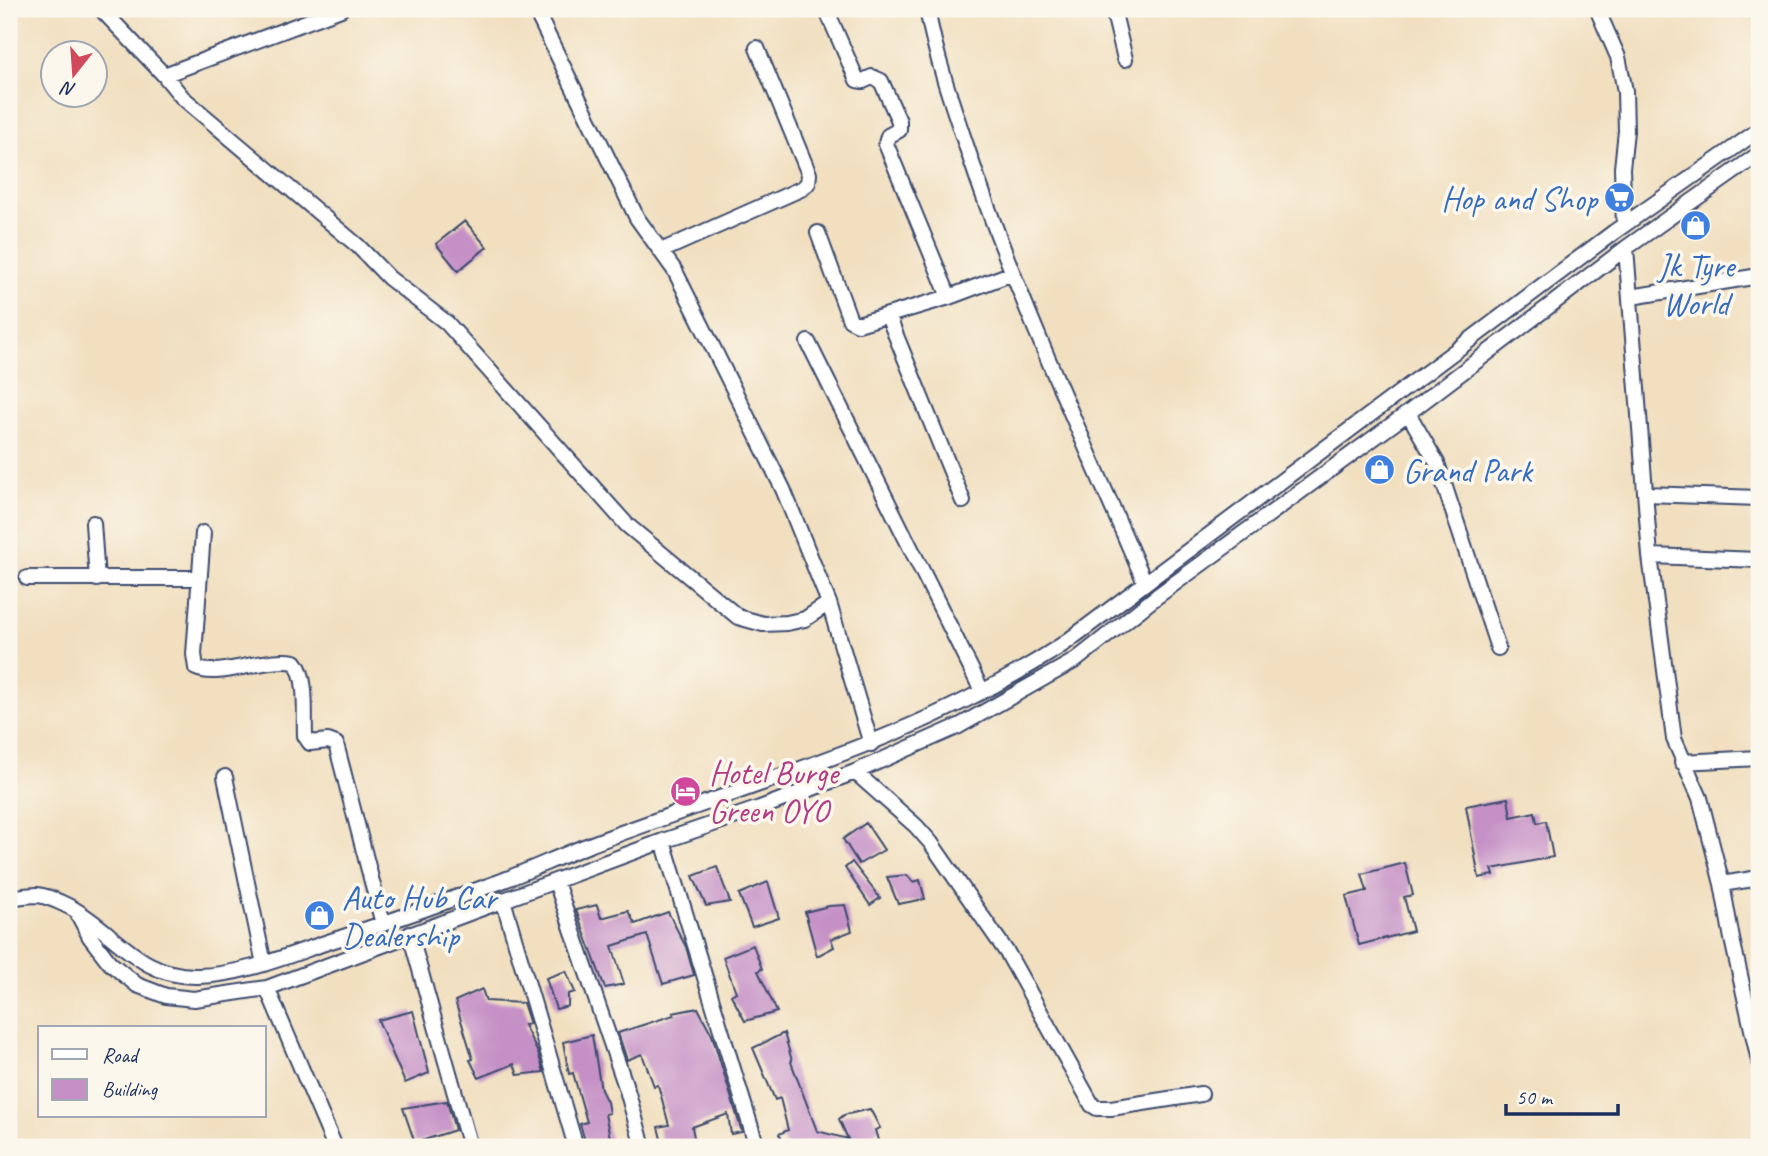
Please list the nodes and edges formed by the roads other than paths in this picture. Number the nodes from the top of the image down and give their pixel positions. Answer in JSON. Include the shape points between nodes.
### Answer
{"nodes":[{"id":1,"x":341,"y":9,"type":"edge"},
{"id":2,"x":535,"y":9,"type":"edge"},
{"id":3,"x":826,"y":9,"type":"edge"},
{"id":4,"x":927,"y":9,"type":"edge"},
{"id":5,"x":1113,"y":9,"type":"edge"},
{"id":6,"x":1597,"y":9,"type":"edge"},
{"id":7,"x":107,"y":10,"type":"edge"},
{"id":8,"x":757,"y":48,"type":"dead end"},
{"id":9,"x":1125,"y":59,"type":"dead end"},
{"id":10,"x":164,"y":75,"type":"junction"},
{"id":11,"x":1759,"y":130,"type":"edge"},
{"id":12,"x":1759,"y":154,"type":"edge"},
{"id":13,"x":1624,"y":225,"type":"junction"},
{"id":14,"x":818,"y":233,"type":"dead end"},
{"id":15,"x":1626,"y":248,"type":"junction"},
{"id":16,"x":661,"y":251,"type":"junction"},
{"id":17,"x":1013,"y":273,"type":"junction"},
{"id":18,"x":1759,"y":276,"type":"edge"},
{"id":19,"x":949,"y":297,"type":"junction"},
{"id":20,"x":1631,"y":297,"type":"junction"},
{"id":21,"x":888,"y":316,"type":"junction"},
{"id":22,"x":808,"y":342,"type":"dead end"},
{"id":23,"x":1408,"y":412,"type":"junction"},
{"id":24,"x":1646,"y":494,"type":"junction"},
{"id":25,"x":1759,"y":498,"type":"edge"},
{"id":26,"x":963,"y":501,"type":"dead end"},
{"id":27,"x":93,"y":523,"type":"dead end"},
{"id":28,"x":203,"y":533,"type":"dead end"},
{"id":29,"x":1650,"y":556,"type":"junction"},
{"id":30,"x":1759,"y":560,"type":"edge"},
{"id":31,"x":27,"y":578,"type":"dead end"},
{"id":32,"x":97,"y":579,"type":"junction"},
{"id":33,"x":198,"y":579,"type":"junction"},
{"id":34,"x":1145,"y":583,"type":"junction"},
{"id":35,"x":829,"y":603,"type":"junction"},
{"id":36,"x":1498,"y":648,"type":"dead end"},
{"id":37,"x":982,"y":691,"type":"junction"},
{"id":38,"x":872,"y":744,"type":"junction"},
{"id":39,"x":1759,"y":758,"type":"edge"},
{"id":40,"x":1682,"y":762,"type":"junction"},
{"id":41,"x":855,"y":772,"type":"junction"},
{"id":42,"x":225,"y":777,"type":"dead end"},
{"id":43,"x":663,"y":841,"type":"junction"},
{"id":44,"x":1759,"y":878,"type":"edge"},
{"id":45,"x":556,"y":882,"type":"junction"},
{"id":46,"x":1722,"y":884,"type":"junction"},
{"id":47,"x":9,"y":898,"type":"edge"},
{"id":48,"x":503,"y":900,"type":"junction"},
{"id":49,"x":77,"y":911,"type":"junction"},
{"id":50,"x":383,"y":924,"type":"junction"},
{"id":51,"x":410,"y":934,"type":"junction"},
{"id":52,"x":264,"y":964,"type":"junction"},
{"id":53,"x":267,"y":988,"type":"junction"},
{"id":54,"x":1759,"y":1061,"type":"edge"},
{"id":55,"x":1201,"y":1094,"type":"dead end"},
{"id":56,"x":335,"y":1147,"type":"edge"},
{"id":57,"x":470,"y":1147,"type":"edge"},
{"id":58,"x":576,"y":1147,"type":"edge"},
{"id":59,"x":643,"y":1147,"type":"edge"},
{"id":60,"x":757,"y":1147,"type":"edge"}],
"edges":[{"from":1,"to":10,"type":"street"},
{"from":2,"to":16,"type":"street","via":[[637,218]]},
{"from":3,"to":19,"type":"street","via":[[856,80],[872,77],[881,81],[899,121],[899,130],[888,135],[886,144]]},
{"from":4,"to":17,"type":"street","via":[[940,66]]},
{"from":5,"to":9,"type":"street"},
{"from":6,"to":13,"type":"street","via":[[1618,57],[1625,91]]},
{"from":7,"to":10,"type":"street"},
{"from":8,"to":16,"type":"street","via":[[809,174],[808,183]]},
{"from":10,"to":35,"type":"street","via":[[182,97],[447,323],[627,525],[738,617],[763,624],[787,623],[806,619]]},
{"from":11,"to":13,"type":"street"},
{"from":12,"to":15,"type":"street"},
{"from":13,"to":34,"type":"street"},
{"from":14,"to":21,"type":"street","via":[[850,320],[859,324]]},
{"from":15,"to":20,"type":"street"},
{"from":15,"to":23,"type":"street"},
{"from":16,"to":35,"type":"street","via":[[783,489]]},
{"from":17,"to":19,"type":"street"},
{"from":17,"to":34,"type":"street"},
{"from":18,"to":20,"type":"street"},
{"from":19,"to":21,"type":"street"},
{"from":20,"to":24,"type":"street"},
{"from":21,"to":26,"type":"street"},
{"from":22,"to":37,"type":"street"},
{"from":23,"to":36,"type":"street","via":[[1437,463]]},
{"from":23,"to":41,"type":"street","via":[[1056,673],[959,726]]},
{"from":24,"to":25,"type":"street"},
{"from":24,"to":29,"type":"street"},
{"from":27,"to":32,"type":"street"},
{"from":28,"to":33,"type":"street"},
{"from":29,"to":30,"type":"street"},
{"from":29,"to":40,"type":"street","via":[[1674,740]]},
{"from":31,"to":32,"type":"street"},
{"from":32,"to":33,"type":"street"},
{"from":33,"to":50,"type":"street","via":[[197,668],[210,671],[276,660],[300,667],[304,736],[310,743],[336,744]]},
{"from":34,"to":37,"type":"street","via":[[1044,657]]},
{"from":35,"to":38,"type":"street"},
{"from":37,"to":38,"type":"street"},
{"from":38,"to":50,"type":"street"},
{"from":39,"to":40,"type":"street"},
{"from":40,"to":46,"type":"street","via":[[1700,798]]},
{"from":41,"to":43,"type":"street"},
{"from":41,"to":55,"type":"street","via":[[931,843],[1008,954],[1091,1105],[1111,1108]]},
{"from":42,"to":52,"type":"street"},
{"from":43,"to":45,"type":"street"},
{"from":43,"to":60,"type":"street"},
{"from":44,"to":46,"type":"street"},
{"from":45,"to":48,"type":"street"},
{"from":45,"to":59,"type":"street"},
{"from":46,"to":54,"type":"street"},
{"from":47,"to":49,"type":"street","via":[[39,895]]},
{"from":48,"to":51,"type":"street"},
{"from":48,"to":58,"type":"street"},
{"from":49,"to":52,"type":"street","via":[[142,962],[166,973],[224,974]]},
{"from":49,"to":53,"type":"street","via":[[110,963],[137,985],[166,996],[194,999]]},
{"from":50,"to":52,"type":"street"},
{"from":51,"to":53,"type":"street"},
{"from":51,"to":57,"type":"street"},
{"from":53,"to":56,"type":"street"}]}
